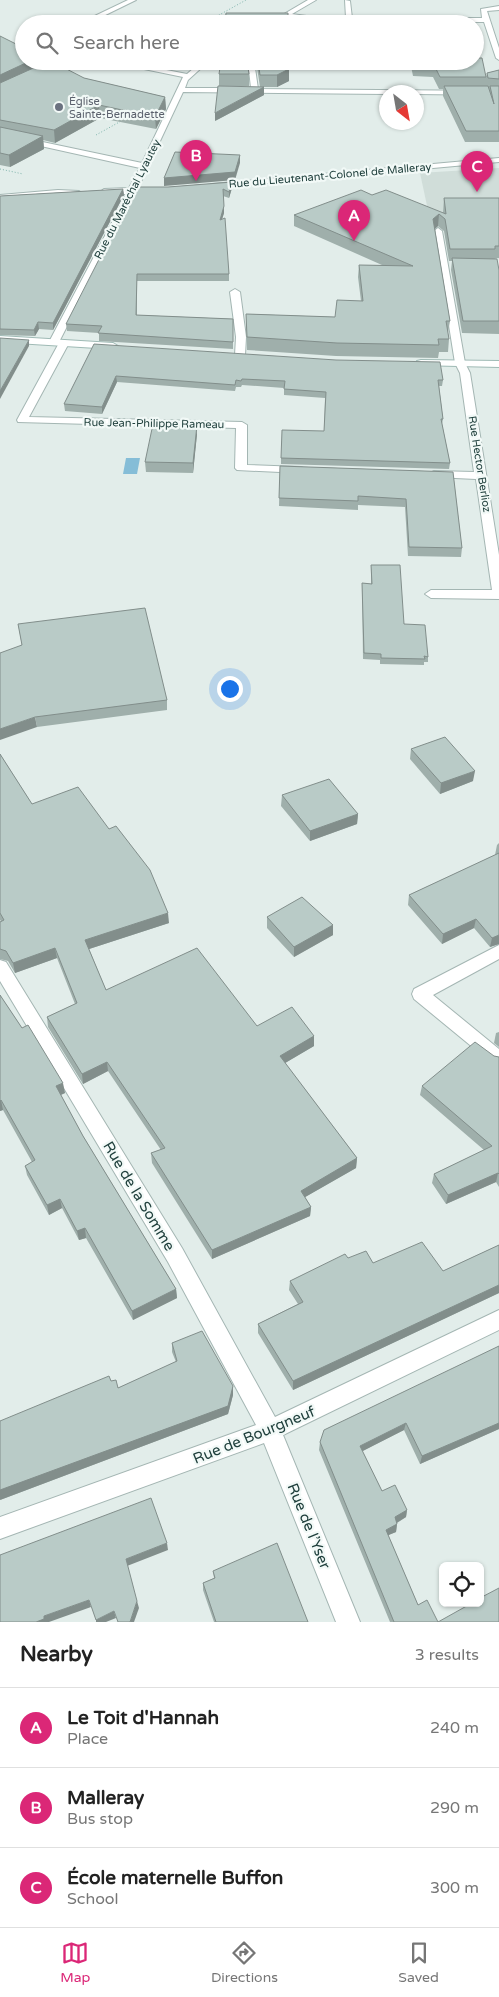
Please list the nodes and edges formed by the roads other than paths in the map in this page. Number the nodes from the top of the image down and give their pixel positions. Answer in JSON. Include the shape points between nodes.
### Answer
{"nodes":[{"id":1,"x":133,"y":0,"type":"edge"},
{"id":2,"x":300,"y":1,"type":"dead end"},
{"id":3,"x":311,"y":1,"type":"edge"},
{"id":4,"x":347,"y":1,"type":"edge"},
{"id":5,"x":499,"y":8,"type":"edge"},
{"id":6,"x":100,"y":15,"type":"edge"},
{"id":7,"x":285,"y":15,"type":"edge"},
{"id":8,"x":349,"y":15,"type":"edge"},
{"id":9,"x":486,"y":20,"type":"joint"},
{"id":10,"x":499,"y":58,"type":"edge"},
{"id":11,"x":49,"y":70,"type":"edge"},
{"id":12,"x":156,"y":70,"type":"edge"},
{"id":13,"x":195,"y":70,"type":"edge"},
{"id":14,"x":252,"y":70,"type":"edge"},
{"id":15,"x":188,"y":76,"type":"junction"},
{"id":16,"x":35,"y":77,"type":"edge"},
{"id":17,"x":182,"y":90,"type":"junction"},
{"id":18,"x":255,"y":91,"type":"junction"},
{"id":19,"x":499,"y":93,"type":"edge"},
{"id":20,"x":0,"y":135,"type":"edge"},
{"id":21,"x":499,"y":160,"type":"edge"},
{"id":22,"x":146,"y":166,"type":"junction"},
{"id":23,"x":207,"y":187,"type":"edge"},
{"id":24,"x":132,"y":190,"type":"junction"},
{"id":25,"x":159,"y":190,"type":"edge"},
{"id":26,"x":0,"y":198,"type":"edge"},
{"id":27,"x":438,"y":231,"type":"edge"},
{"id":28,"x":235,"y":292,"type":"dead end"},
{"id":29,"x":0,"y":339,"type":"edge"},
{"id":30,"x":59,"y":343,"type":"junction"},
{"id":31,"x":128,"y":347,"type":"edge"},
{"id":32,"x":240,"y":355,"type":"edge"},
{"id":33,"x":415,"y":363,"type":"edge"},
{"id":34,"x":460,"y":364,"type":"junction"},
{"id":35,"x":499,"y":364,"type":"edge"},
{"id":36,"x":22,"y":420,"type":"joint"},
{"id":37,"x":309,"y":470,"type":"edge"},
{"id":38,"x":424,"y":474,"type":"edge"},
{"id":39,"x":482,"y":476,"type":"junction"},
{"id":40,"x":494,"y":525,"type":"edge"},
{"id":41,"x":432,"y":594,"type":"dead end"},
{"id":42,"x":499,"y":594,"type":"edge"},
{"id":43,"x":499,"y":950,"type":"edge"},
{"id":44,"x":0,"y":966,"type":"edge"},
{"id":45,"x":499,"y":1059,"type":"edge"},
{"id":46,"x":499,"y":1320,"type":"edge"},
{"id":47,"x":270,"y":1430,"type":"junction"},
{"id":48,"x":0,"y":1528,"type":"edge"},
{"id":49,"x":348,"y":1622,"type":"edge"}],
"edges":[{"from":1,"to":6,"type":"street"},
{"from":2,"to":3,"type":"street"},
{"from":3,"to":7,"type":"street"},
{"from":4,"to":8,"type":"street"},
{"from":5,"to":9,"type":"street","via":[[483,10]]},
{"from":9,"to":10,"type":"street"},
{"from":11,"to":16,"type":"street"},
{"from":12,"to":15,"type":"street"},
{"from":13,"to":15,"type":"street","name":"Rue du Maréchal Lyautey"},
{"from":14,"to":18,"type":"street"},
{"from":15,"to":17,"type":"street","name":"Rue du Maréchal Lyautey"},
{"from":17,"to":18,"type":"street"},
{"from":17,"to":22,"type":"street","name":"Rue du Maréchal Lyautey"},
{"from":18,"to":19,"type":"street"},
{"from":20,"to":22,"type":"street"},
{"from":21,"to":23,"type":"street","name":"Rue du Lieutenant-Colonel de Malleray"},
{"from":22,"to":24,"type":"street","name":"Rue du Maréchal Lyautey"},
{"from":24,"to":25,"type":"street"},
{"from":24,"to":26,"type":"street"},
{"from":24,"to":30,"type":"street","name":"Rue du Maréchal Lyautey"},
{"from":27,"to":34,"type":"street","name":"Rue Hector Berlioz","via":[[447,266]]},
{"from":28,"to":32,"type":"street"},
{"from":29,"to":30,"type":"street"},
{"from":30,"to":31,"type":"street"},
{"from":30,"to":36,"type":"street","name":"Rue du Maréchal Lyautey"},
{"from":33,"to":34,"type":"street"},
{"from":34,"to":35,"type":"street"},
{"from":34,"to":39,"type":"street","name":"Rue Hector Berlioz","via":[[465,373]]},
{"from":36,"to":37,"type":"street","name":"Rue Jean-Philippe Rameau","via":[[242,425],[241,468]]},
{"from":38,"to":39,"type":"street"},
{"from":39,"to":40,"type":"street","name":"Rue Hector Berlioz"},
{"from":40,"to":42,"type":"street","name":"Rue Hector Berlioz"},
{"from":41,"to":42,"type":"street"},
{"from":43,"to":45,"type":"street","via":[[420,994]]},
{"from":44,"to":47,"type":"street","name":"Rue de la Somme","via":[[175,1255]]},
{"from":46,"to":47,"type":"street","name":"Rue de Bourgneuf"},
{"from":47,"to":48,"type":"street","name":"Rue de Bourgneuf"},
{"from":47,"to":49,"type":"street","name":"Rue de l’Yser"}]}
